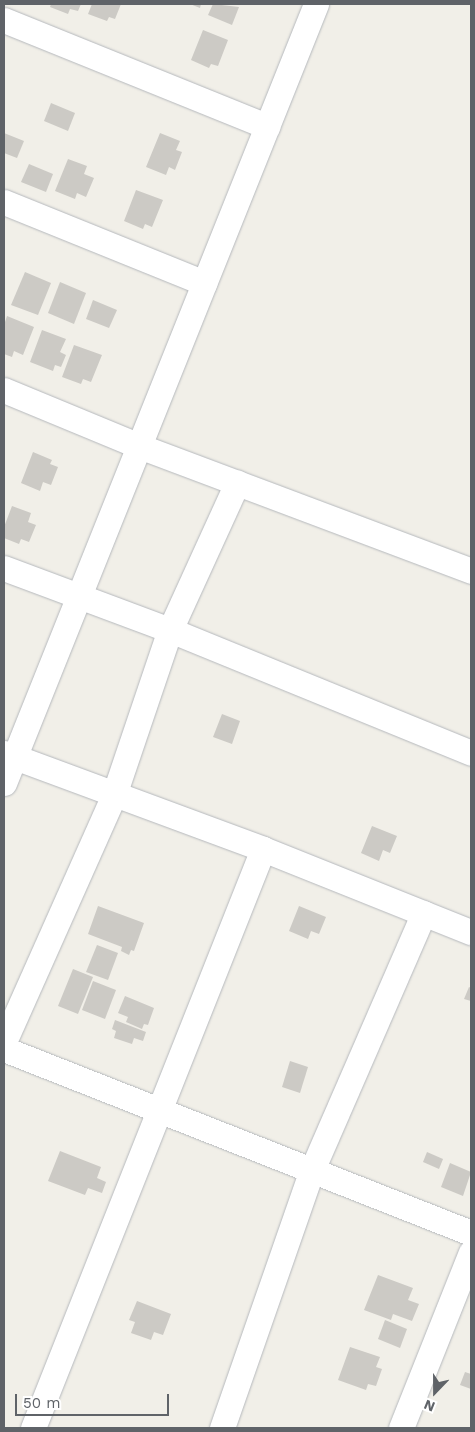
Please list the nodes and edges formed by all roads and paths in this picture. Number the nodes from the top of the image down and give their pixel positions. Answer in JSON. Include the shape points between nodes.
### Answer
{"nodes":[{"id":1,"x":316,"y":4,"type":"edge"},
{"id":2,"x":4,"y":20,"type":"edge"},
{"id":3,"x":267,"y":126,"type":"junction"},
{"id":4,"x":4,"y":202,"type":"edge"},
{"id":5,"x":204,"y":283,"type":"junction"},
{"id":6,"x":4,"y":390,"type":"edge"},
{"id":7,"x":138,"y":446,"type":"junction"},
{"id":8,"x":237,"y":483,"type":"junction"},
{"id":9,"x":4,"y":568,"type":"edge"},
{"id":10,"x":471,"y":571,"type":"edge"},
{"id":11,"x":78,"y":598,"type":"junction"},
{"id":12,"x":170,"y":630,"type":"junction"},
{"id":13,"x":471,"y":753,"type":"edge"},
{"id":14,"x":9,"y":755,"type":"edge"},
{"id":15,"x":4,"y":783,"type":"edge"},
{"id":16,"x":114,"y":795,"type":"junction"},
{"id":17,"x":263,"y":848,"type":"junction"},
{"id":18,"x":424,"y":913,"type":"junction"},
{"id":19,"x":471,"y":932,"type":"edge"},
{"id":20,"x":4,"y":1042,"type":"edge"},
{"id":21,"x":4,"y":1049,"type":"edge"},
{"id":22,"x":158,"y":1109,"type":"junction"},
{"id":23,"x":312,"y":1170,"type":"junction"},
{"id":24,"x":471,"y":1233,"type":"edge"},
{"id":25,"x":471,"y":1252,"type":"edge"},
{"id":26,"x":33,"y":1428,"type":"edge"},
{"id":27,"x":222,"y":1428,"type":"edge"},
{"id":28,"x":401,"y":1428,"type":"edge"}],
"edges":[{"from":1,"to":3,"type":"street"},
{"from":2,"to":3,"type":"street"},
{"from":3,"to":5,"type":"street"},
{"from":4,"to":5,"type":"street"},
{"from":5,"to":7,"type":"street"},
{"from":6,"to":7,"type":"street"},
{"from":7,"to":8,"type":"street"},
{"from":7,"to":11,"type":"street"},
{"from":8,"to":10,"type":"street"},
{"from":8,"to":12,"type":"street"},
{"from":9,"to":11,"type":"street"},
{"from":11,"to":12,"type":"street"},
{"from":11,"to":14,"type":"street"},
{"from":12,"to":13,"type":"street"},
{"from":12,"to":16,"type":"street"},
{"from":14,"to":15,"type":"street"},
{"from":14,"to":16,"type":"street"},
{"from":16,"to":17,"type":"street"},
{"from":16,"to":20,"type":"street"},
{"from":17,"to":18,"type":"street"},
{"from":17,"to":22,"type":"street"},
{"from":18,"to":19,"type":"street"},
{"from":18,"to":23,"type":"street"},
{"from":21,"to":22,"type":"street"},
{"from":22,"to":23,"type":"street"},
{"from":22,"to":26,"type":"street"},
{"from":23,"to":24,"type":"street"},
{"from":23,"to":27,"type":"street"},
{"from":25,"to":28,"type":"street"}]}
